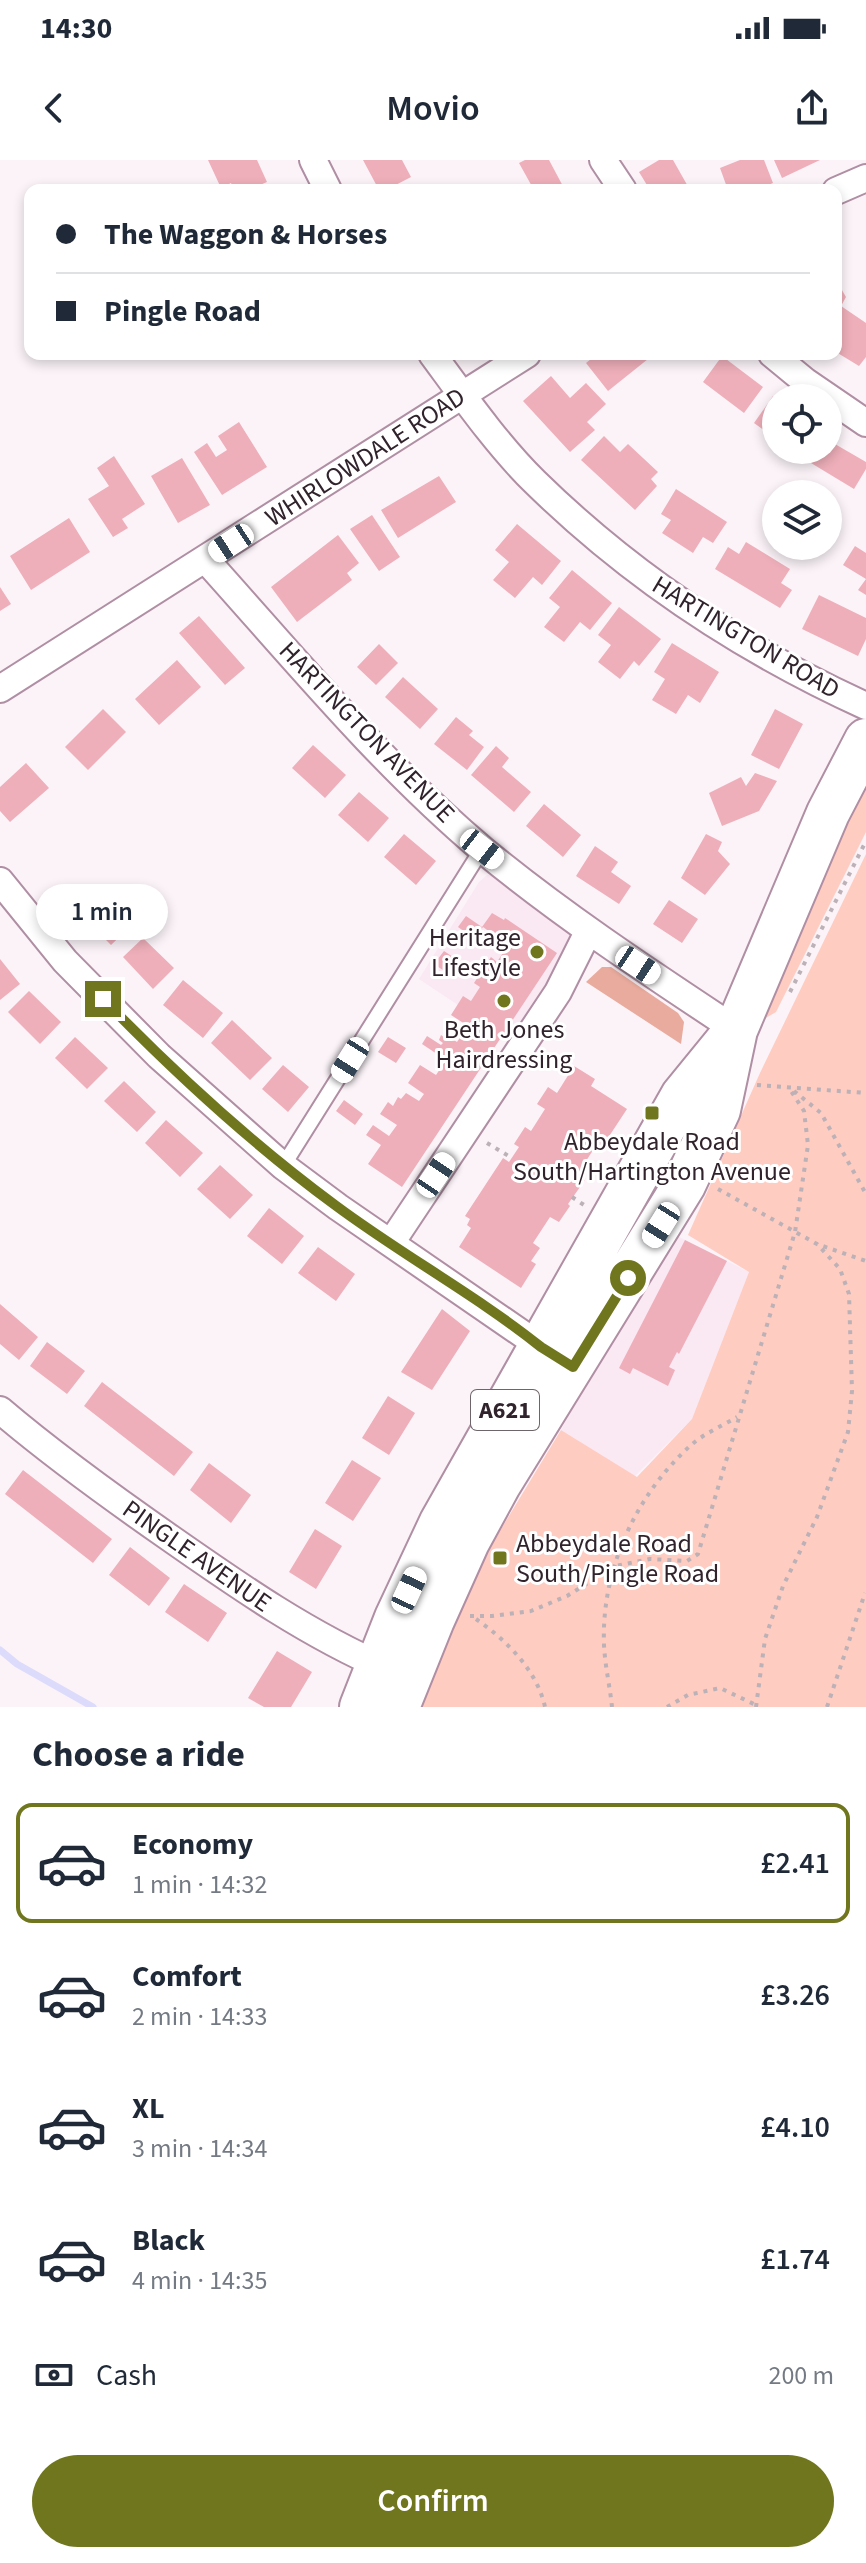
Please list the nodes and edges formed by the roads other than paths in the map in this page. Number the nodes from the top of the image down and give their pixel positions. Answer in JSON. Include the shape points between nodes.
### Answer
{"nodes":[{"id":1,"x":313,"y":160,"type":"edge"},
{"id":2,"x":603,"y":160,"type":"edge"},
{"id":3,"x":866,"y":178,"type":"edge"},
{"id":4,"x":325,"y":184,"type":"edge"},
{"id":5,"x":619,"y":184,"type":"edge"},
{"id":6,"x":842,"y":188,"type":"edge"},
{"id":7,"x":436,"y":360,"type":"edge"},
{"id":8,"x":517,"y":360,"type":"edge"},
{"id":9,"x":779,"y":360,"type":"edge"},
{"id":10,"x":462,"y":395,"type":"junction"},
{"id":11,"x":866,"y":423,"type":"edge"},
{"id":12,"x":205,"y":559,"type":"junction"},
{"id":13,"x":0,"y":689,"type":"edge"},
{"id":14,"x":866,"y":706,"type":"edge"},
{"id":15,"x":866,"y":740,"type":"edge"},
{"id":16,"x":482,"y":849,"type":"junction"},
{"id":17,"x":0,"y":881,"type":"edge"},
{"id":18,"x":588,"y":932,"type":"junction"},
{"id":19,"x":736,"y":1030,"type":"junction"},
{"id":20,"x":283,"y":1166,"type":"junction"},
{"id":21,"x":391,"y":1243,"type":"junction"},
{"id":22,"x":557,"y":1357,"type":"junction"},
{"id":23,"x":0,"y":1410,"type":"edge"},
{"id":24,"x":394,"y":1683,"type":"edge"},
{"id":25,"x":361,"y":1707,"type":"edge"}],
"edges":[{"from":1,"to":4,"type":"street"},
{"from":2,"to":5,"type":"street"},
{"from":3,"to":6,"type":"street"},
{"from":7,"to":10,"type":"street","name":"HARTINGTON ROAD"},
{"from":8,"to":10,"type":"street","name":"WHIRLOWDALE ROAD"},
{"from":9,"to":11,"type":"street"},
{"from":10,"to":12,"type":"street","name":"WHIRLOWDALE ROAD"},
{"from":10,"to":14,"type":"street","name":"HARTINGTON ROAD","via":[[533,480],[642,575],[745,643]]},
{"from":12,"to":13,"type":"street","name":"WHIRLOWDALE ROAD"},
{"from":12,"to":16,"type":"street","name":"HARTINGTON AVENUE","via":[[344,716]]},
{"from":15,"to":19,"type":"main road","number":"A621","via":[[828,813]]},
{"from":16,"to":18,"type":"street","name":"HARTINGTON AVENUE"},
{"from":16,"to":20,"type":"lane"},
{"from":17,"to":20,"type":"street","via":[[65,961],[159,1056]]},
{"from":18,"to":19,"type":"street","name":"HARTINGTON AVENUE"},
{"from":18,"to":21,"type":"street","via":[[558,992]]},
{"from":19,"to":22,"type":"main road","number":"A621","via":[[682,1096]]},
{"from":20,"to":21,"type":"street"},
{"from":21,"to":22,"type":"street"},
{"from":22,"to":24,"type":"main road","number":"A621","via":[[441,1522]]},
{"from":22,"to":24,"type":"main road","number":"A621","via":[[468,1542],[457,1610]]},
{"from":23,"to":24,"type":"street","name":"PINGLE AVENUE","via":[[42,1446],[262,1603]]},
{"from":24,"to":25,"type":"main road","number":"A621"}]}
